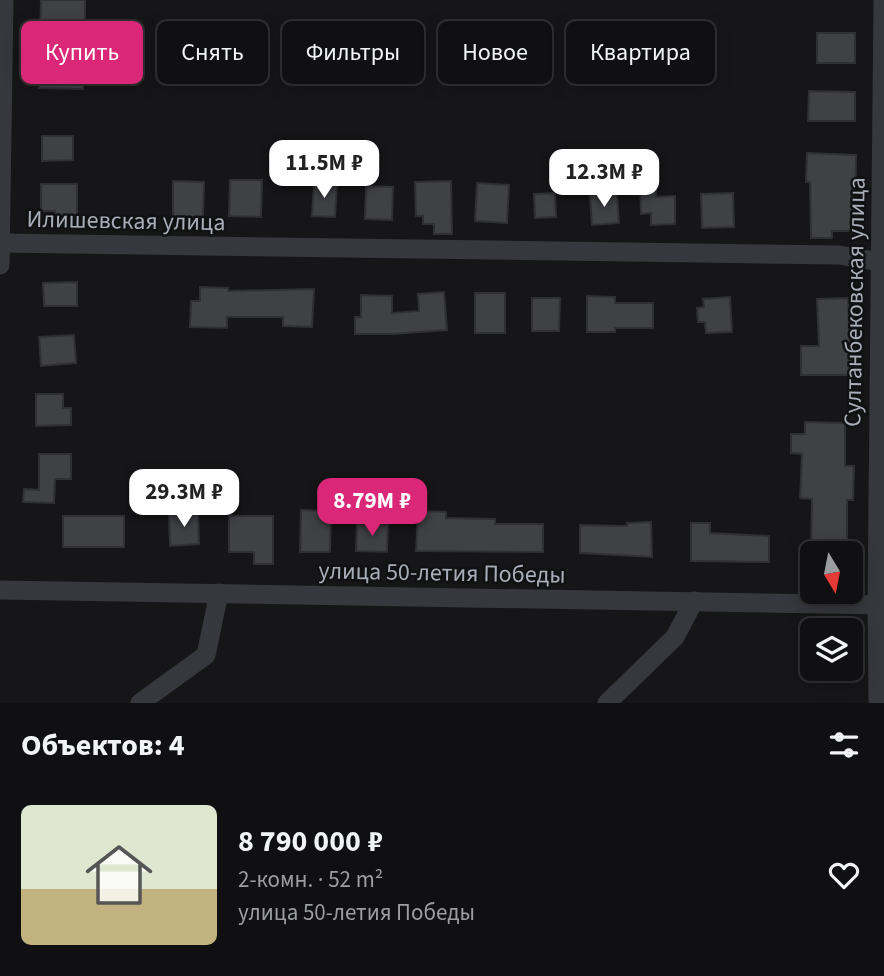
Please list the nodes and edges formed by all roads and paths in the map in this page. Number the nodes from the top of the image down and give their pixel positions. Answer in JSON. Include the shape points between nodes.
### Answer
{"nodes":[{"id":1,"x":4,"y":0,"type":"edge"},
{"id":2,"x":883,"y":0,"type":"edge"},
{"id":3,"x":0,"y":243,"type":"edge"},
{"id":4,"x":880,"y":262,"type":"junction"},
{"id":5,"x":0,"y":265,"type":"edge"},
{"id":6,"x":0,"y":590,"type":"edge"},
{"id":7,"x":219,"y":593,"type":"junction"},
{"id":8,"x":694,"y":601,"type":"junction"},
{"id":9,"x":880,"y":605,"type":"edge"},
{"id":10,"x":141,"y":703,"type":"edge"},
{"id":11,"x":607,"y":703,"type":"edge"},
{"id":12,"x":878,"y":703,"type":"edge"}],
"edges":[{"from":1,"to":3,"type":"street"},
{"from":2,"to":4,"type":"street","name":"Султанбековская улица"},
{"from":3,"to":4,"type":"street","name":"Илишевская улица","via":[[839,255]]},
{"from":3,"to":5,"type":"street"},
{"from":4,"to":9,"type":"street","name":"Султанбековская улица"},
{"from":6,"to":7,"type":"street","name":"улица 50-летия Победы"},
{"from":7,"to":8,"type":"street","name":"улица 50-летия Победы"},
{"from":7,"to":10,"type":"street","via":[[206,655]]},
{"from":8,"to":9,"type":"street","name":"улица 50-летия Победы"},
{"from":8,"to":11,"type":"street","via":[[675,637]]},
{"from":9,"to":12,"type":"street","name":"Султанбековская улица"}]}
